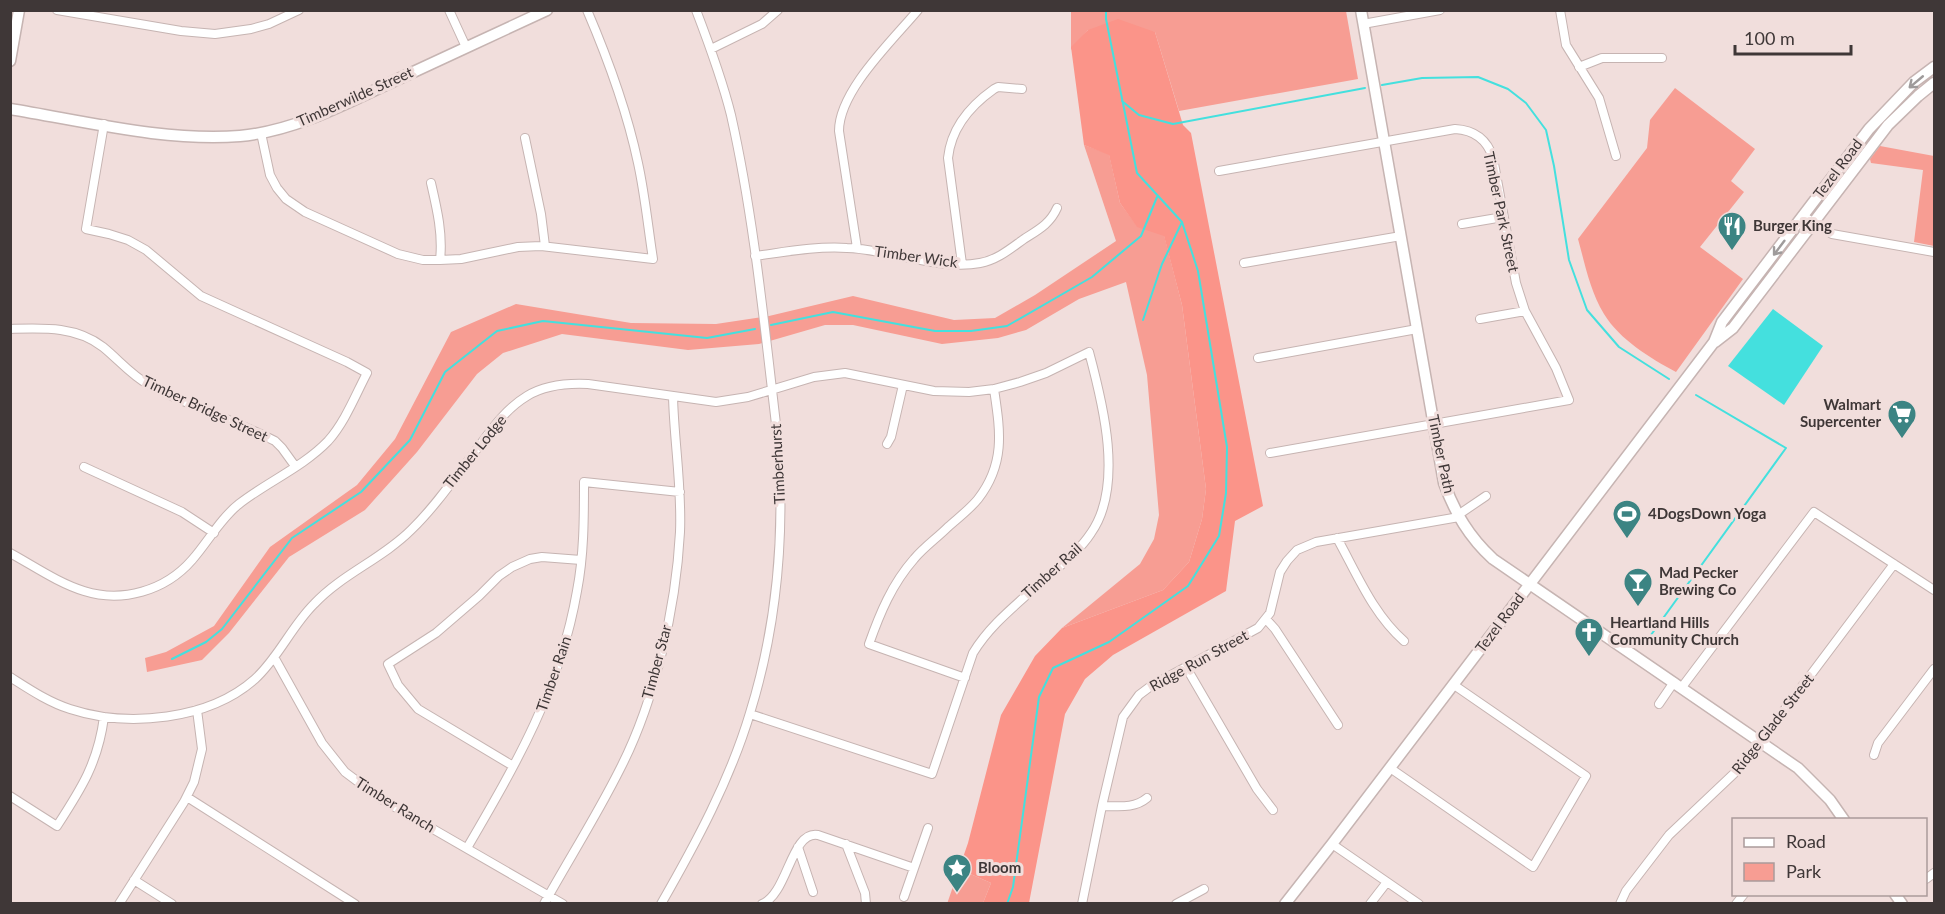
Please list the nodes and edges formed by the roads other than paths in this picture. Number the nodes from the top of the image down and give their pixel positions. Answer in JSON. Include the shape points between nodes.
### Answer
{"nodes":[{"id":1,"x":19,"y":10,"type":"edge"},
{"id":2,"x":57,"y":10,"type":"edge"},
{"id":3,"x":299,"y":10,"type":"edge"},
{"id":4,"x":449,"y":10,"type":"edge"},
{"id":5,"x":547,"y":10,"type":"edge"},
{"id":6,"x":587,"y":10,"type":"edge"},
{"id":7,"x":696,"y":10,"type":"edge"},
{"id":8,"x":778,"y":10,"type":"edge"},
{"id":9,"x":918,"y":10,"type":"edge"},
{"id":10,"x":1361,"y":10,"type":"edge"},
{"id":11,"x":1440,"y":10,"type":"edge"},
{"id":12,"x":1560,"y":10,"type":"edge"},
{"id":13,"x":1363,"y":24,"type":"junction"},
{"id":14,"x":466,"y":47,"type":"junction"},
{"id":15,"x":711,"y":49,"type":"junction"},
{"id":16,"x":1662,"y":58,"type":"dead end"},
{"id":17,"x":10,"y":61,"type":"edge"},
{"id":18,"x":1579,"y":67,"type":"junction"},
{"id":19,"x":1935,"y":67,"type":"edge"},
{"id":20,"x":1935,"y":83,"type":"edge"},
{"id":21,"x":1022,"y":89,"type":"dead end"},
{"id":22,"x":10,"y":109,"type":"edge"},
{"id":23,"x":1878,"y":118,"type":"junction"},
{"id":24,"x":104,"y":124,"type":"junction"},
{"id":25,"x":1888,"y":125,"type":"junction"},
{"id":26,"x":261,"y":133,"type":"junction"},
{"id":27,"x":525,"y":138,"type":"dead end"},
{"id":28,"x":1384,"y":142,"type":"junction"},
{"id":29,"x":1616,"y":156,"type":"dead end"},
{"id":30,"x":1220,"y":171,"type":"dead end"},
{"id":31,"x":431,"y":183,"type":"dead end"},
{"id":32,"x":1057,"y":208,"type":"dead end"},
{"id":33,"x":1803,"y":216,"type":"junction"},
{"id":34,"x":1503,"y":218,"type":"junction"},
{"id":35,"x":1813,"y":223,"type":"junction"},
{"id":36,"x":1462,"y":224,"type":"dead end"},
{"id":37,"x":1401,"y":236,"type":"junction"},
{"id":38,"x":545,"y":246,"type":"junction"},
{"id":39,"x":858,"y":248,"type":"junction"},
{"id":40,"x":1935,"y":252,"type":"edge"},
{"id":41,"x":755,"y":256,"type":"junction"},
{"id":42,"x":440,"y":260,"type":"junction"},
{"id":43,"x":1244,"y":263,"type":"dead end"},
{"id":44,"x":962,"y":264,"type":"junction"},
{"id":45,"x":1525,"y":311,"type":"junction"},
{"id":46,"x":1480,"y":319,"type":"dead end"},
{"id":47,"x":10,"y":329,"type":"edge"},
{"id":48,"x":1417,"y":329,"type":"junction"},
{"id":49,"x":1714,"y":342,"type":"junction"},
{"id":50,"x":1089,"y":352,"type":"joint"},
{"id":51,"x":1258,"y":358,"type":"dead end"},
{"id":52,"x":903,"y":385,"type":"junction"},
{"id":53,"x":994,"y":388,"type":"junction"},
{"id":54,"x":772,"y":390,"type":"junction"},
{"id":55,"x":673,"y":396,"type":"junction"},
{"id":56,"x":1434,"y":424,"type":"junction"},
{"id":57,"x":887,"y":444,"type":"dead end"},
{"id":58,"x":1270,"y":453,"type":"dead end"},
{"id":59,"x":295,"y":466,"type":"junction"},
{"id":60,"x":84,"y":467,"type":"dead end"},
{"id":61,"x":680,"y":492,"type":"junction"},
{"id":62,"x":1486,"y":496,"type":"dead end"},
{"id":63,"x":1458,"y":516,"type":"junction"},
{"id":64,"x":213,"y":533,"type":"junction"},
{"id":65,"x":1337,"y":538,"type":"junction"},
{"id":66,"x":10,"y":553,"type":"edge"},
{"id":67,"x":581,"y":560,"type":"junction"},
{"id":68,"x":1894,"y":564,"type":"junction"},
{"id":69,"x":1530,"y":585,"type":"junction"},
{"id":70,"x":1935,"y":590,"type":"edge"},
{"id":71,"x":1266,"y":620,"type":"junction"},
{"id":72,"x":1404,"y":641,"type":"dead end"},
{"id":73,"x":274,"y":657,"type":"junction"},
{"id":74,"x":1186,"y":667,"type":"junction"},
{"id":75,"x":1935,"y":669,"type":"edge"},
{"id":76,"x":10,"y":677,"type":"edge"},
{"id":77,"x":965,"y":678,"type":"junction"},
{"id":78,"x":1678,"y":684,"type":"junction"},
{"id":79,"x":1454,"y":685,"type":"junction"},
{"id":80,"x":1659,"y":704,"type":"dead end"},
{"id":81,"x":197,"y":710,"type":"junction"},
{"id":82,"x":750,"y":714,"type":"junction"},
{"id":83,"x":104,"y":717,"type":"junction"},
{"id":84,"x":1338,"y":725,"type":"dead end"},
{"id":85,"x":1761,"y":742,"type":"junction"},
{"id":86,"x":1874,"y":755,"type":"dead end"},
{"id":87,"x":513,"y":766,"type":"junction"},
{"id":88,"x":1390,"y":768,"type":"junction"},
{"id":89,"x":10,"y":796,"type":"edge"},
{"id":90,"x":187,"y":797,"type":"junction"},
{"id":91,"x":1147,"y":798,"type":"dead end"},
{"id":92,"x":1102,"y":806,"type":"junction"},
{"id":93,"x":1273,"y":810,"type":"dead end"},
{"id":94,"x":1841,"y":818,"type":"edge"},
{"id":95,"x":928,"y":828,"type":"dead end"},
{"id":96,"x":846,"y":844,"type":"junction"},
{"id":97,"x":1332,"y":844,"type":"junction"},
{"id":98,"x":798,"y":847,"type":"junction"},
{"id":99,"x":467,"y":848,"type":"junction"},
{"id":100,"x":914,"y":868,"type":"junction"},
{"id":101,"x":134,"y":880,"type":"junction"},
{"id":102,"x":1387,"y":882,"type":"junction"},
{"id":103,"x":1204,"y":889,"type":"dead end"},
{"id":104,"x":813,"y":892,"type":"dead end"},
{"id":105,"x":549,"y":895,"type":"junction"},
{"id":106,"x":904,"y":897,"type":"dead end"},
{"id":107,"x":119,"y":903,"type":"edge"},
{"id":108,"x":172,"y":903,"type":"edge"},
{"id":109,"x":355,"y":903,"type":"edge"},
{"id":110,"x":544,"y":903,"type":"edge"},
{"id":111,"x":563,"y":903,"type":"edge"},
{"id":112,"x":661,"y":903,"type":"edge"},
{"id":113,"x":762,"y":903,"type":"edge"},
{"id":114,"x":866,"y":903,"type":"edge"},
{"id":115,"x":1082,"y":903,"type":"edge"},
{"id":116,"x":1176,"y":903,"type":"edge"},
{"id":117,"x":1285,"y":903,"type":"edge"},
{"id":118,"x":1370,"y":903,"type":"edge"},
{"id":119,"x":1419,"y":903,"type":"edge"},
{"id":120,"x":1620,"y":903,"type":"edge"}],
"edges":[{"from":1,"to":17,"type":"street"},
{"from":2,"to":3,"type":"street","via":[[214,34],[269,24]]},
{"from":4,"to":14,"type":"street"},
{"from":5,"to":14,"type":"street","name":"Timberwilde Street"},
{"from":6,"to":38,"type":"street","via":[[620,97],[638,164],[652,259]]},
{"from":7,"to":15,"type":"street","name":"Timberhurst"},
{"from":8,"to":15,"type":"street","via":[[762,24]]},
{"from":9,"to":39,"type":"street","via":[[853,89],[839,119]]},
{"from":10,"to":13,"type":"street","name":"Timber Path"},
{"from":11,"to":13,"type":"street"},
{"from":12,"to":18,"type":"street","via":[[1566,45]]},
{"from":13,"to":28,"type":"street","name":"Timber Path"},
{"from":14,"to":26,"type":"street","name":"Timberwilde Street","via":[[334,109]]},
{"from":15,"to":41,"type":"street","name":"Timberhurst","via":[[730,114]]},
{"from":16,"to":18,"type":"street","via":[[1602,58]]},
{"from":18,"to":29,"type":"street","via":[[1599,98]]},
{"from":19,"to":23,"type":"street","name":"Tezel Road","one_way":true},
{"from":20,"to":25,"type":"street","name":"Tezel Road"},
{"from":21,"to":44,"type":"street","via":[[998,87],[987,94],[965,115],[951,141],[948,158]]},
{"from":22,"to":24,"type":"street","name":"Timberwilde Street"},
{"from":23,"to":25,"type":"street"},
{"from":23,"to":33,"type":"street","name":"Tezel Road"},
{"from":24,"to":26,"type":"street","name":"Timberwilde Street","via":[[199,137]]},
{"from":24,"to":59,"type":"street","via":[[86,230],[137,244],[201,296],[367,374],[333,435]]},
{"from":25,"to":35,"type":"street","name":"Tezel Road"},
{"from":26,"to":42,"type":"street","via":[[270,175],[292,204],[398,254]]},
{"from":27,"to":38,"type":"street"},
{"from":28,"to":30,"type":"street","name":"Timber Park Street"},
{"from":28,"to":34,"type":"street","name":"Timber Park Street","via":[[1455,129],[1475,133],[1491,151]]},
{"from":28,"to":37,"type":"street","name":"Timber Path"},
{"from":31,"to":42,"type":"street","via":[[440,224]]},
{"from":32,"to":44,"type":"street","name":"Timber Wick","via":[[1051,220],[1002,254],[979,263]]},
{"from":33,"to":35,"type":"street"},
{"from":33,"to":49,"type":"street","name":"Tezel Road","one_way":true,"via":[[1722,322]]},
{"from":34,"to":36,"type":"street"},
{"from":34,"to":45,"type":"street","name":"Timber Park Street"},
{"from":35,"to":40,"type":"street","via":[[1832,234]]},
{"from":35,"to":49,"type":"street","name":"Tezel Road","via":[[1733,328]]},
{"from":37,"to":43,"type":"street"},
{"from":37,"to":48,"type":"street","name":"Timber Path"},
{"from":38,"to":42,"type":"street"},
{"from":39,"to":41,"type":"street","name":"Timber Wick"},
{"from":39,"to":44,"type":"street","name":"Timber Wick"},
{"from":41,"to":54,"type":"street","name":"Timberhurst"},
{"from":45,"to":46,"type":"street"},
{"from":45,"to":56,"type":"street","name":"Timber Park Street","via":[[1569,400]]},
{"from":47,"to":59,"type":"street","name":"Timber Bridge Street","via":[[55,329],[85,336],[150,385],[275,441]]},
{"from":48,"to":51,"type":"street"},
{"from":48,"to":56,"type":"street","name":"Timber Path"},
{"from":49,"to":69,"type":"street","name":"Tezel Road"},
{"from":50,"to":53,"type":"street","name":"Timber Lodge","via":[[1046,373]]},
{"from":50,"to":77,"type":"street","name":"Timber Rail","via":[[1107,440],[1108,488],[1104,509],[1083,544],[985,634]]},
{"from":52,"to":53,"type":"street","name":"Timber Lodge","via":[[956,392]]},
{"from":52,"to":54,"type":"street","name":"Timber Lodge","via":[[858,375],[828,374]]},
{"from":52,"to":57,"type":"street"},
{"from":53,"to":77,"type":"street","via":[[1000,443],[990,481],[977,500],[915,558],[887,600],[869,644]]},
{"from":54,"to":55,"type":"street","name":"Timber Lodge","via":[[733,401]]},
{"from":54,"to":82,"type":"street","name":"Timberhurst","via":[[781,477],[780,536],[764,662]]},
{"from":55,"to":61,"type":"street","name":"Timber Star"},
{"from":55,"to":73,"type":"street","name":"Timber Lodge","via":[[569,383],[527,396],[495,426],[411,531],[328,590],[302,617]]},
{"from":56,"to":58,"type":"street"},
{"from":56,"to":63,"type":"street","name":"Timber Path","via":[[1444,483]]},
{"from":59,"to":64,"type":"street","via":[[237,505]]},
{"from":60,"to":64,"type":"street","via":[[182,512]]},
{"from":61,"to":67,"type":"street","name":"Timber Rain","via":[[584,482]]},
{"from":61,"to":105,"type":"street","name":"Timber Star","via":[[678,560],[652,690],[621,768]]},
{"from":62,"to":63,"type":"street"},
{"from":63,"to":65,"type":"street"},
{"from":63,"to":69,"type":"street","name":"Timber Path","via":[[1485,552]]},
{"from":64,"to":66,"type":"street","via":[[175,576],[156,587],[127,595],[83,591]]},
{"from":65,"to":71,"type":"street","via":[[1305,546],[1287,561]]},
{"from":65,"to":72,"type":"street","via":[[1377,611]]},
{"from":67,"to":87,"type":"street","name":"Timber Rain","via":[[562,655],[543,708]]},
{"from":67,"to":87,"type":"street","via":[[542,557],[512,567],[436,633],[388,664],[398,685],[418,709]]},
{"from":68,"to":70,"type":"street"},
{"from":68,"to":78,"type":"street","via":[[1814,512]]},
{"from":68,"to":85,"type":"street","name":"Ridge Glade Street"},
{"from":69,"to":78,"type":"street","name":"Timber Path"},
{"from":69,"to":79,"type":"street","name":"Tezel Road"},
{"from":71,"to":74,"type":"street","name":"Ridge Run Street","via":[[1251,633]]},
{"from":71,"to":84,"type":"street"},
{"from":73,"to":81,"type":"street","name":"Timber Lodge","via":[[247,686],[223,701]]},
{"from":73,"to":99,"type":"street","name":"Timber Ranch","via":[[322,743],[345,772],[381,799]]},
{"from":74,"to":92,"type":"street","name":"Ridge Run Street","via":[[1139,695],[1123,717]]},
{"from":74,"to":93,"type":"street"},
{"from":75,"to":86,"type":"street","via":[[1878,743]]},
{"from":76,"to":83,"type":"street","name":"Timber Lodge","via":[[55,703]]},
{"from":77,"to":82,"type":"street","name":"Timber Rail","via":[[932,774]]},
{"from":78,"to":80,"type":"street"},
{"from":78,"to":85,"type":"street","name":"Timber Path"},
{"from":79,"to":88,"type":"street","name":"Tezel Road"},
{"from":79,"to":88,"type":"street","via":[[1586,777],[1533,867]]},
{"from":81,"to":83,"type":"street","name":"Timber Lodge","via":[[140,718]]},
{"from":81,"to":90,"type":"street","via":[[200,761]]},
{"from":82,"to":112,"type":"street","name":"Timberhurst","via":[[716,800]]},
{"from":83,"to":89,"type":"street","via":[[96,758],[57,826]]},
{"from":85,"to":94,"type":"street","name":"Timber Path","via":[[1815,783]]},
{"from":85,"to":120,"type":"street","name":"Ridge Glade Street","via":[[1735,774],[1669,834]]},
{"from":87,"to":99,"type":"street","name":"Timber Rain"},
{"from":88,"to":97,"type":"street","name":"Tezel Road"},
{"from":90,"to":101,"type":"street"},
{"from":90,"to":109,"type":"street"},
{"from":91,"to":92,"type":"street","via":[[1128,806]]},
{"from":92,"to":115,"type":"street","name":"Ridge Run Street"},
{"from":95,"to":100,"type":"street"},
{"from":96,"to":98,"type":"street","via":[[809,834]]},
{"from":96,"to":100,"type":"street"},
{"from":96,"to":114,"type":"street"},
{"from":97,"to":102,"type":"street"},
{"from":97,"to":117,"type":"street","name":"Tezel Road"},
{"from":98,"to":104,"type":"street"},
{"from":98,"to":113,"type":"street","via":[[772,898]]},
{"from":99,"to":105,"type":"street","name":"Timber Ranch"},
{"from":100,"to":106,"type":"street"},
{"from":101,"to":107,"type":"street"},
{"from":101,"to":108,"type":"street"},
{"from":102,"to":118,"type":"street"},
{"from":102,"to":119,"type":"street"},
{"from":103,"to":116,"type":"street"},
{"from":105,"to":110,"type":"street","name":"Timber Star"},
{"from":105,"to":111,"type":"street","name":"Timber Ranch"}]}
